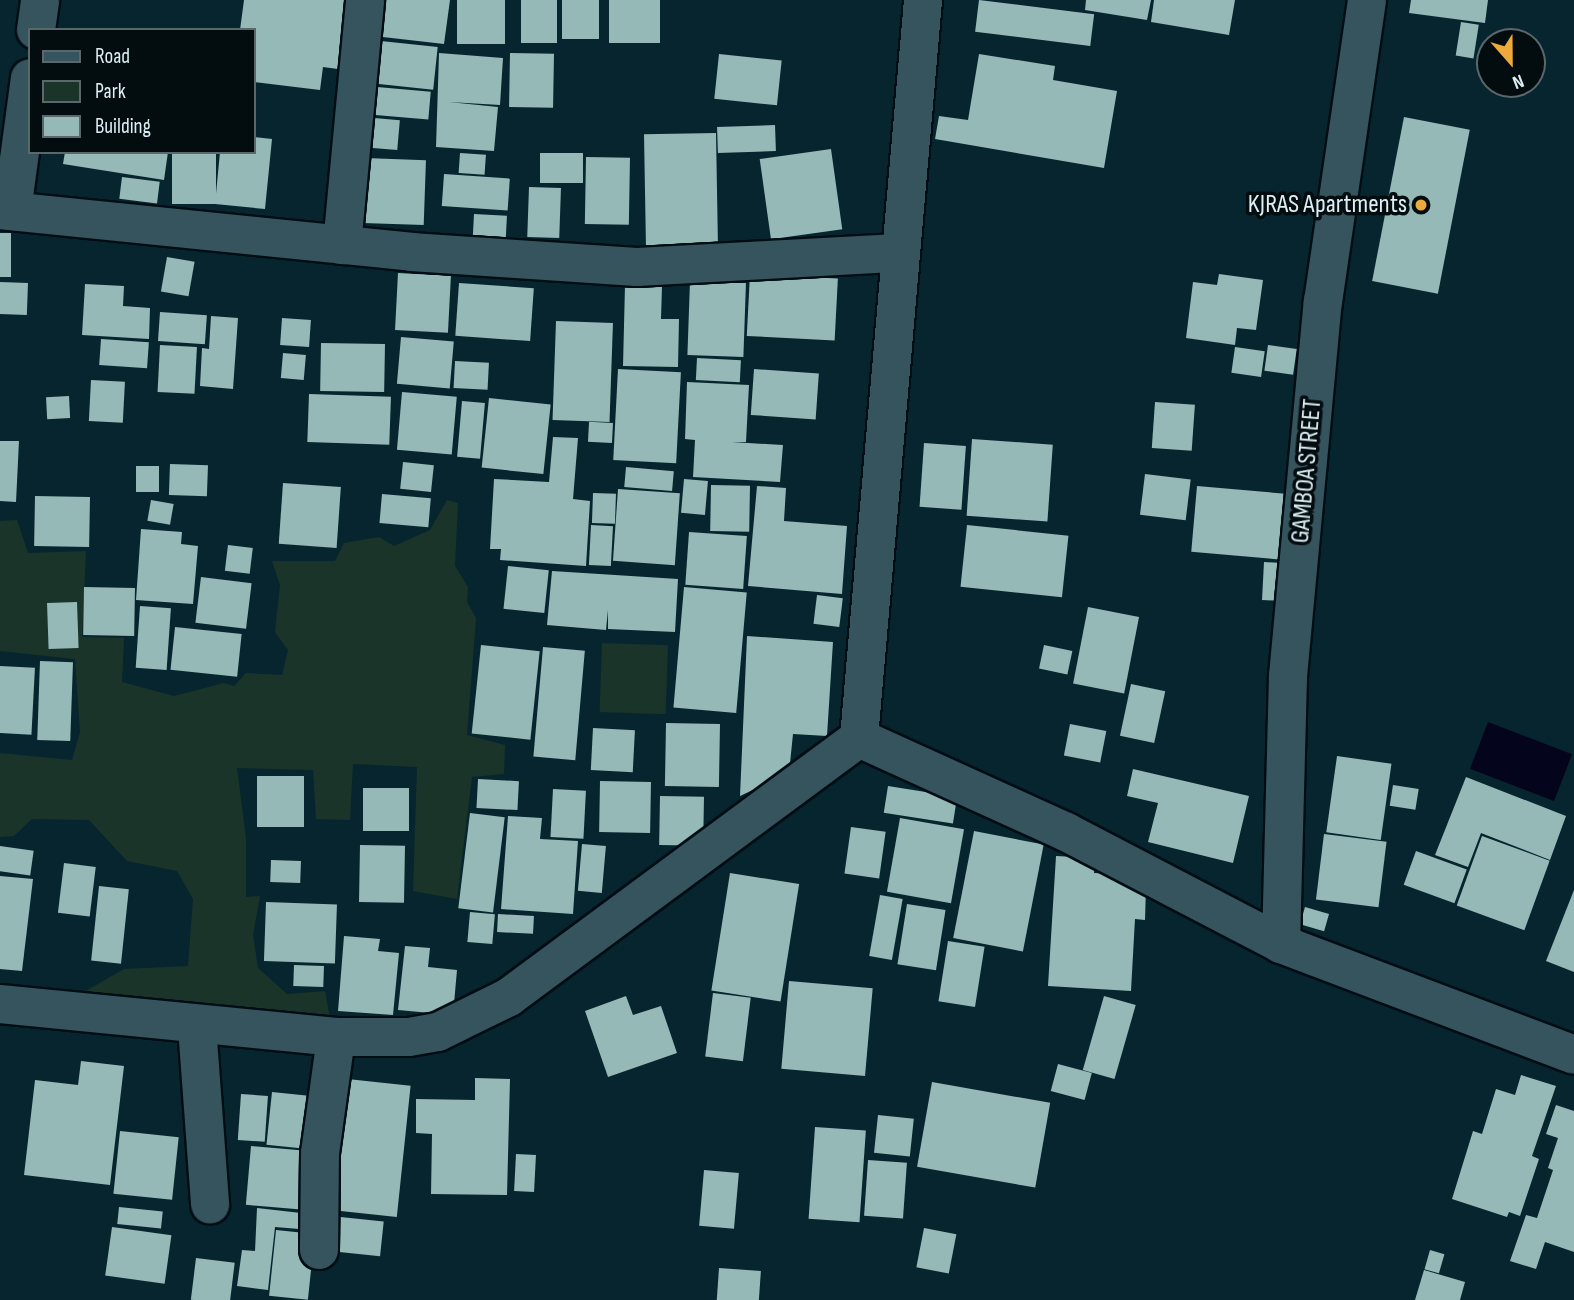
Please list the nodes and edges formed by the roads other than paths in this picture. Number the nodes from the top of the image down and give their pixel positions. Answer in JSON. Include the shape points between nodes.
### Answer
{"nodes":[{"id":1,"x":40,"y":0,"type":"edge"},
{"id":2,"x":365,"y":0,"type":"edge"},
{"id":3,"x":923,"y":0,"type":"edge"},
{"id":4,"x":1367,"y":0,"type":"edge"},
{"id":5,"x":36,"y":28,"type":"edge"},
{"id":6,"x":28,"y":89,"type":"edge"},
{"id":7,"x":6,"y":210,"type":"edge"},
{"id":8,"x":342,"y":245,"type":"junction"},
{"id":9,"x":898,"y":253,"type":"junction"},
{"id":10,"x":859,"y":737,"type":"junction"},
{"id":11,"x":1281,"y":944,"type":"junction"},
{"id":12,"x":0,"y":1004,"type":"edge"},
{"id":13,"x":197,"y":1026,"type":"junction"},
{"id":14,"x":335,"y":1037,"type":"junction"},
{"id":15,"x":1574,"y":1055,"type":"edge"},
{"id":16,"x":210,"y":1205,"type":"dead end"},
{"id":17,"x":319,"y":1250,"type":"dead end"}],
"edges":[{"from":1,"to":5,"type":"street"},
{"from":2,"to":8,"type":"street"},
{"from":3,"to":9,"type":"street"},
{"from":4,"to":11,"type":"street","name":"GAMBOA STREET","via":[[1324,302],[1289,662]]},
{"from":6,"to":7,"type":"street"},
{"from":7,"to":8,"type":"street"},
{"from":8,"to":9,"type":"street","via":[[637,267]]},
{"from":9,"to":10,"type":"street"},
{"from":10,"to":11,"type":"street","via":[[1066,832]]},
{"from":10,"to":14,"type":"street","via":[[509,997],[438,1032],[409,1037]]},
{"from":11,"to":15,"type":"street"},
{"from":12,"to":13,"type":"street"},
{"from":13,"to":14,"type":"street"},
{"from":13,"to":16,"type":"street"},
{"from":14,"to":17,"type":"street","via":[[320,1153]]}]}
